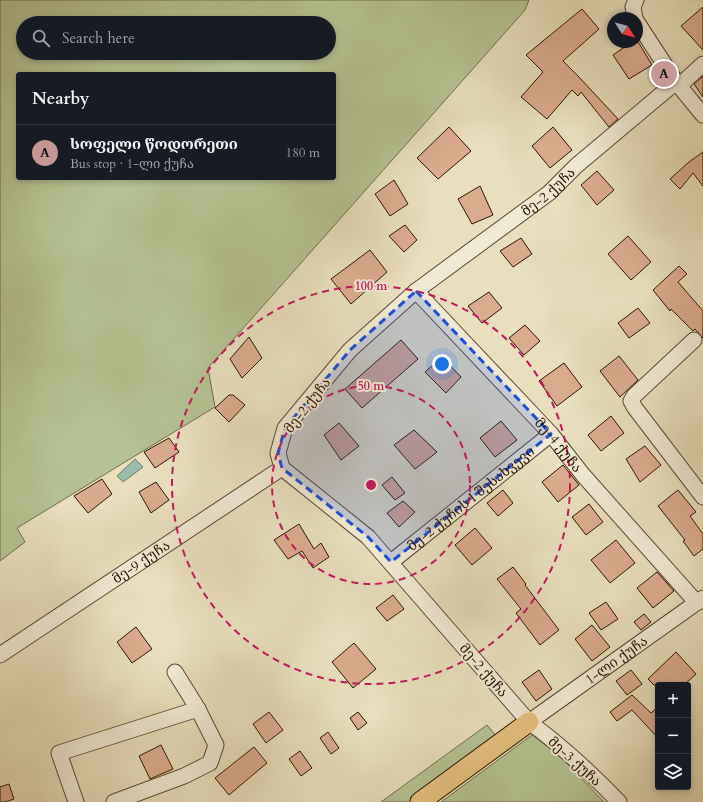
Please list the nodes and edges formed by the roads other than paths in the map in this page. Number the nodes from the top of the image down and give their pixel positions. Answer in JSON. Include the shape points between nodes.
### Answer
{"nodes":[{"id":1,"x":636,"y":0,"type":"edge"},
{"id":2,"x":634,"y":12,"type":"edge"},
{"id":3,"x":643,"y":31,"type":"edge"},
{"id":4,"x":703,"y":64,"type":"edge"},
{"id":5,"x":678,"y":84,"type":"junction"},
{"id":6,"x":703,"y":115,"type":"edge"},
{"id":7,"x":416,"y":291,"type":"junction"},
{"id":8,"x":694,"y":340,"type":"dead end"},
{"id":9,"x":550,"y":434,"type":"junction"},
{"id":10,"x":282,"y":468,"type":"junction"},
{"id":11,"x":703,"y":497,"type":"edge"},
{"id":12,"x":391,"y":562,"type":"junction"},
{"id":13,"x":700,"y":600,"type":"edge"},
{"id":14,"x":0,"y":655,"type":"edge"},
{"id":15,"x":175,"y":672,"type":"dead end"},
{"id":16,"x":198,"y":709,"type":"junction"},
{"id":17,"x":529,"y":722,"type":"junction"},
{"id":18,"x":76,"y":802,"type":"edge"},
{"id":19,"x":114,"y":802,"type":"edge"},
{"id":20,"x":420,"y":802,"type":"edge"},
{"id":21,"x":619,"y":802,"type":"edge"}],
"edges":[{"from":1,"to":2,"type":"street"},
{"from":3,"to":5,"type":"street"},
{"from":4,"to":5,"type":"street","name":"მე-2 ქუჩა"},
{"from":5,"to":6,"type":"street"},
{"from":5,"to":7,"type":"street","name":"მე-2 ქუჩა","via":[[576,166],[549,193]]},
{"from":7,"to":9,"type":"street","name":"მე-4 ქუჩა"},
{"from":7,"to":10,"type":"street","name":"მე-2 ქუჩა","via":[[350,350],[285,428],[278,453]]},
{"from":8,"to":11,"type":"street","via":[[631,401]]},
{"from":9,"to":12,"type":"street","name":"მე-2 ქუჩის I შესახვევი"},
{"from":9,"to":13,"type":"street","name":"მე-4 ქუჩა","via":[[584,475]]},
{"from":10,"to":12,"type":"street","name":"მე-2 ქუჩა","via":[[368,537]]},
{"from":10,"to":14,"type":"street","name":"მე-9 ქუჩა"},
{"from":12,"to":17,"type":"street","name":"მე-2 ქუჩა"},
{"from":13,"to":17,"type":"street","name":"1-ლი ქუჩა"},
{"from":15,"to":16,"type":"street"},
{"from":16,"to":18,"type":"street","via":[[59,753]]},
{"from":16,"to":19,"type":"street","via":[[216,745],[210,763],[184,776]]},
{"from":17,"to":20,"type":"main road"},
{"from":17,"to":21,"type":"street","name":"მე-3 ქუჩა","via":[[559,744]]}]}
